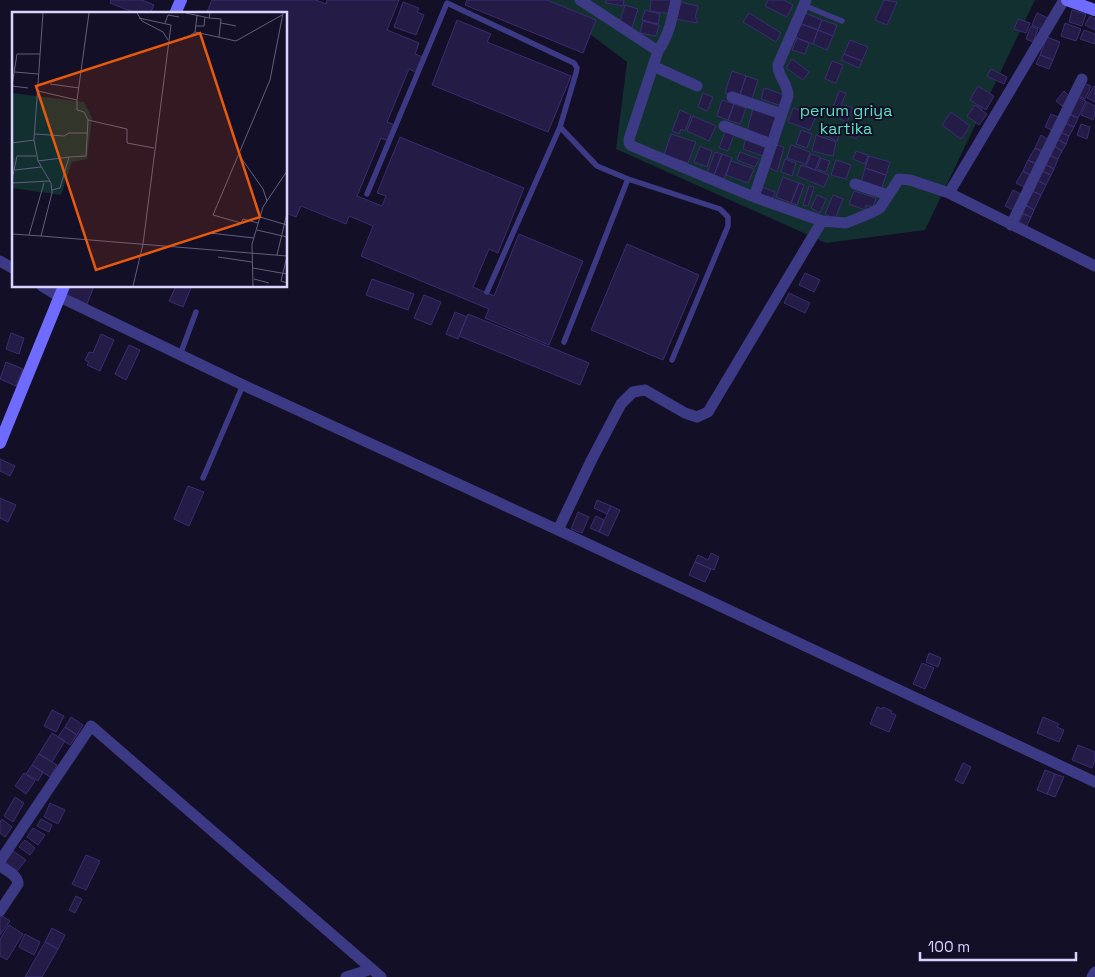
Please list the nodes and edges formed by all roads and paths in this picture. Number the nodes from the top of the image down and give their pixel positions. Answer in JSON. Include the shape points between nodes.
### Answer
{"nodes":[{"id":1,"x":181,"y":0,"type":"edge"},
{"id":2,"x":580,"y":0,"type":"edge"},
{"id":3,"x":676,"y":0,"type":"edge"},
{"id":4,"x":1066,"y":0,"type":"edge"},
{"id":5,"x":448,"y":2,"type":"edge"},
{"id":6,"x":804,"y":2,"type":"edge"},
{"id":7,"x":1095,"y":10,"type":"edge"},
{"id":8,"x":177,"y":12,"type":"edge"},
{"id":9,"x":842,"y":21,"type":"dead end"},
{"id":10,"x":658,"y":51,"type":"junction"},
{"id":11,"x":653,"y":66,"type":"junction"},
{"id":12,"x":1082,"y":79,"type":"dead end"},
{"id":13,"x":697,"y":86,"type":"dead end"},
{"id":14,"x":732,"y":98,"type":"dead end"},
{"id":15,"x":782,"y":114,"type":"junction"},
{"id":16,"x":724,"y":126,"type":"dead end"},
{"id":17,"x":560,"y":128,"type":"junction"},
{"id":18,"x":771,"y":144,"type":"junction"},
{"id":19,"x":628,"y":179,"type":"junction"},
{"id":20,"x":855,"y":184,"type":"dead end"},
{"id":21,"x":367,"y":194,"type":"dead end"},
{"id":22,"x":949,"y":194,"type":"junction"},
{"id":23,"x":888,"y":195,"type":"junction"},
{"id":24,"x":754,"y":196,"type":"junction"},
{"id":25,"x":822,"y":221,"type":"junction"},
{"id":26,"x":1011,"y":225,"type":"junction"},
{"id":27,"x":0,"y":261,"type":"edge"},
{"id":28,"x":1095,"y":266,"type":"edge"},
{"id":29,"x":12,"y":268,"type":"edge"},
{"id":30,"x":49,"y":288,"type":"edge"},
{"id":31,"x":62,"y":292,"type":"edge"},
{"id":32,"x":487,"y":292,"type":"dead end"},
{"id":33,"x":196,"y":312,"type":"dead end"},
{"id":34,"x":564,"y":342,"type":"dead end"},
{"id":35,"x":180,"y":355,"type":"junction"},
{"id":36,"x":672,"y":360,"type":"dead end"},
{"id":37,"x":243,"y":385,"type":"junction"},
{"id":38,"x":0,"y":442,"type":"edge"},
{"id":39,"x":203,"y":478,"type":"dead end"},
{"id":40,"x":558,"y":530,"type":"junction"},
{"id":41,"x":1095,"y":782,"type":"edge"},
{"id":42,"x":0,"y":861,"type":"edge"},
{"id":43,"x":0,"y":866,"type":"edge"},
{"id":44,"x":0,"y":911,"type":"edge"},
{"id":45,"x":372,"y":969,"type":"junction"},
{"id":46,"x":1095,"y":972,"type":"edge"},
{"id":47,"x":346,"y":977,"type":"edge"},
{"id":48,"x":381,"y":977,"type":"edge"},
{"id":49,"x":1092,"y":977,"type":"edge"}],
"edges":[{"from":1,"to":8,"type":"street"},
{"from":2,"to":10,"type":"street"},
{"from":3,"to":10,"type":"street","via":[[672,23]]},
{"from":4,"to":7,"type":"street"},
{"from":4,"to":22,"type":"street"},
{"from":5,"to":17,"type":"lane","via":[[574,63],[576,73]]},
{"from":5,"to":21,"type":"lane"},
{"from":6,"to":9,"type":"lane"},
{"from":6,"to":15,"type":"street","via":[[778,65],[788,89]]},
{"from":10,"to":11,"type":"street"},
{"from":11,"to":13,"type":"street"},
{"from":11,"to":24,"type":"street","via":[[629,143],[636,149]]},
{"from":12,"to":26,"type":"street"},
{"from":14,"to":15,"type":"street"},
{"from":15,"to":18,"type":"street"},
{"from":16,"to":18,"type":"street"},
{"from":17,"to":19,"type":"lane","via":[[597,166]]},
{"from":17,"to":32,"type":"lane"},
{"from":18,"to":24,"type":"street"},
{"from":19,"to":34,"type":"lane"},
{"from":19,"to":36,"type":"lane","via":[[720,209],[728,217],[728,226]]},
{"from":20,"to":23,"type":"street"},
{"from":22,"to":23,"type":"street","via":[[902,179],[896,182]]},
{"from":22,"to":26,"type":"street"},
{"from":23,"to":25,"type":"street","via":[[880,208],[846,224]]},
{"from":24,"to":25,"type":"street"},
{"from":25,"to":40,"type":"street","via":[[708,412],[697,417],[645,390],[632,392],[621,404]]},
{"from":26,"to":28,"type":"street"},
{"from":27,"to":29,"type":"street"},
{"from":30,"to":31,"type":"street"},
{"from":31,"to":35,"type":"street"},
{"from":31,"to":38,"type":"street"},
{"from":33,"to":35,"type":"lane"},
{"from":35,"to":37,"type":"street"},
{"from":37,"to":39,"type":"lane"},
{"from":37,"to":40,"type":"street"},
{"from":40,"to":41,"type":"street"},
{"from":42,"to":45,"type":"street","via":[[92,726]]},
{"from":43,"to":44,"type":"street","via":[[19,881]]},
{"from":45,"to":47,"type":"street"},
{"from":45,"to":48,"type":"street"},
{"from":46,"to":49,"type":"street"}]}
